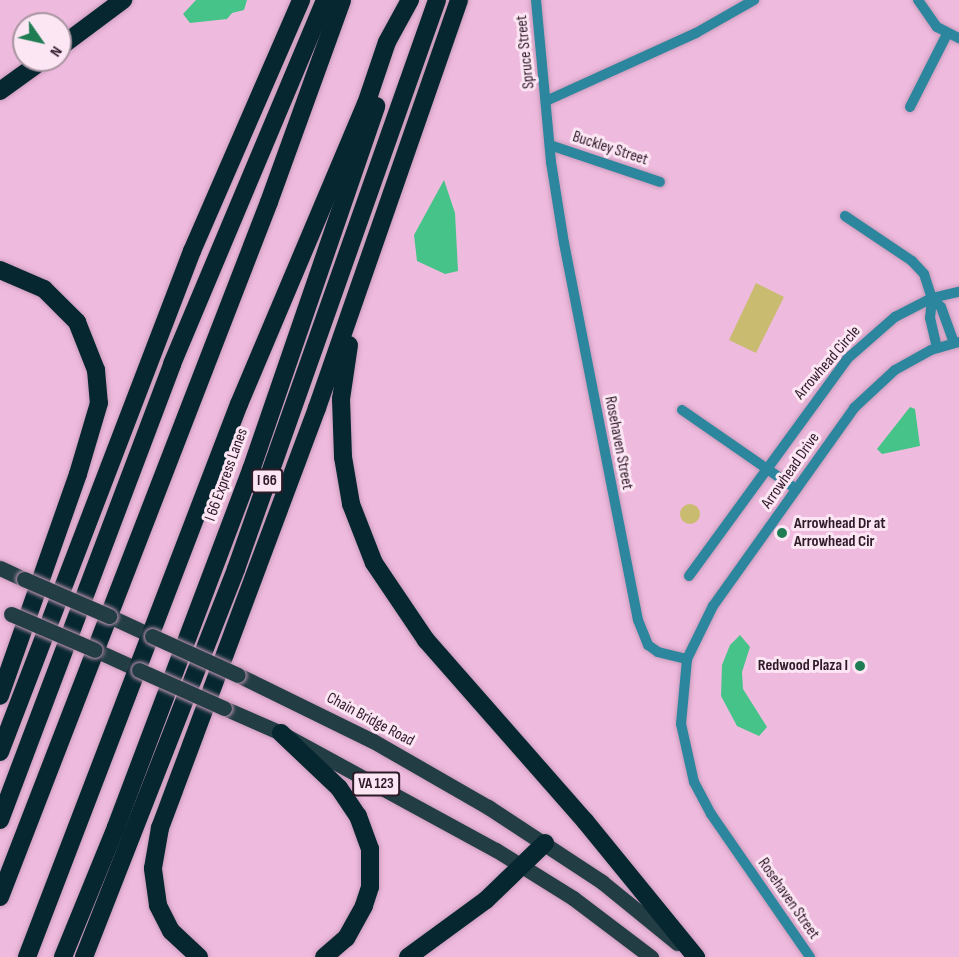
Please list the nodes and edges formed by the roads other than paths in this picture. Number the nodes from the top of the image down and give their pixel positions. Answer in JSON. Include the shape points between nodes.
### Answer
{"nodes":[{"id":1,"x":123,"y":0,"type":"edge"},
{"id":2,"x":301,"y":0,"type":"edge"},
{"id":3,"x":326,"y":0,"type":"edge"},
{"id":4,"x":342,"y":0,"type":"edge"},
{"id":5,"x":411,"y":0,"type":"edge"},
{"id":6,"x":437,"y":0,"type":"edge"},
{"id":7,"x":459,"y":0,"type":"edge"},
{"id":8,"x":536,"y":0,"type":"edge"},
{"id":9,"x":754,"y":0,"type":"edge"},
{"id":10,"x":918,"y":0,"type":"edge"},
{"id":11,"x":947,"y":34,"type":"junction"},
{"id":12,"x":72,"y":38,"type":"edge"},
{"id":13,"x":959,"y":38,"type":"edge"},
{"id":14,"x":26,"y":72,"type":"edge"},
{"id":15,"x":0,"y":91,"type":"edge"},
{"id":16,"x":546,"y":101,"type":"junction"},
{"id":17,"x":910,"y":107,"type":"dead end"},
{"id":18,"x":550,"y":145,"type":"junction"},
{"id":19,"x":660,"y":182,"type":"dead end"},
{"id":20,"x":391,"y":202,"type":"junction"},
{"id":21,"x":844,"y":216,"type":"dead end"},
{"id":22,"x":0,"y":270,"type":"edge"},
{"id":23,"x":959,"y":292,"type":"edge"},
{"id":24,"x":932,"y":298,"type":"junction"},
{"id":25,"x":956,"y":343,"type":"edge"},
{"id":26,"x":937,"y":348,"type":"junction"},
{"id":27,"x":682,"y":410,"type":"dead end"},
{"id":28,"x":766,"y":468,"type":"junction"},
{"id":29,"x":796,"y":489,"type":"junction"},
{"id":30,"x":0,"y":568,"type":"edge"},
{"id":31,"x":688,"y":576,"type":"dead end"},
{"id":32,"x":6,"y":611,"type":"edge"},
{"id":33,"x":109,"y":616,"type":"junction"},
{"id":34,"x":152,"y":636,"type":"junction"},
{"id":35,"x":95,"y":650,"type":"junction"},
{"id":36,"x":687,"y":659,"type":"junction"},
{"id":37,"x":139,"y":670,"type":"junction"},
{"id":38,"x":0,"y":696,"type":"edge"},
{"id":39,"x":281,"y":733,"type":"junction"},
{"id":40,"x":0,"y":752,"type":"edge"},
{"id":41,"x":0,"y":820,"type":"edge"},
{"id":42,"x":545,"y":843,"type":"junction"},
{"id":43,"x":524,"y":867,"type":"junction"},
{"id":44,"x":0,"y":897,"type":"edge"},
{"id":45,"x":27,"y":957,"type":"edge"},
{"id":46,"x":63,"y":957,"type":"edge"},
{"id":47,"x":84,"y":957,"type":"edge"},
{"id":48,"x":199,"y":957,"type":"edge"},
{"id":49,"x":324,"y":957,"type":"edge"},
{"id":50,"x":408,"y":957,"type":"edge"},
{"id":51,"x":651,"y":957,"type":"edge"},
{"id":52,"x":694,"y":957,"type":"edge"},
{"id":53,"x":810,"y":957,"type":"edge"}],
"edges":[{"from":1,"to":12,"type":"highway"},
{"from":2,"to":40,"type":"highway","via":[[188,262]]},
{"from":3,"to":41,"type":"highway","via":[[168,375]]},
{"from":4,"to":33,"type":"highway","via":[[269,202]]},
{"from":5,"to":34,"type":"highway","via":[[387,42],[366,104],[239,404]]},
{"from":5,"to":46,"type":"highway","name":"I 66 Express Lanes","via":[[250,470]]},
{"from":6,"to":47,"type":"highway","number":"I 66","via":[[236,569]]},
{"from":7,"to":20,"type":"highway"},
{"from":8,"to":16,"type":"street","name":"Spruce Street"},
{"from":9,"to":16,"type":"street","via":[[706,28]]},
{"from":10,"to":11,"type":"street"},
{"from":11,"to":13,"type":"street"},
{"from":11,"to":17,"type":"street"},
{"from":14,"to":15,"type":"highway"},
{"from":16,"to":18,"type":"street","name":"Rosehaven Street"},
{"from":18,"to":19,"type":"street","name":"Buckley Street"},
{"from":18,"to":36,"type":"street","name":"Rosehaven Street","via":[[564,243],[638,620],[648,645],[658,652]]},
{"from":20,"to":48,"type":"highway","via":[[160,828],[153,868],[158,905],[171,931]]},
{"from":20,"to":52,"type":"highway","via":[[349,346],[340,399],[346,476],[359,530],[388,588],[426,640],[585,820]]},
{"from":21,"to":24,"type":"street","via":[[912,261],[924,274]]},
{"from":22,"to":38,"type":"highway","via":[[44,289],[77,322],[96,370],[99,403]]},
{"from":23,"to":24,"type":"street","name":"Arrowhead Circle"},
{"from":24,"to":25,"type":"street","via":[[941,307]]},
{"from":24,"to":26,"type":"street","via":[[930,318]]},
{"from":24,"to":28,"type":"street","name":"Arrowhead Circle","via":[[895,317],[847,359]]},
{"from":25,"to":26,"type":"street","name":"Arrowhead Drive"},
{"from":26,"to":29,"type":"street","name":"Arrowhead Drive","via":[[895,370],[873,387]]},
{"from":27,"to":28,"type":"street"},
{"from":28,"to":29,"type":"street"},
{"from":28,"to":31,"type":"street","name":"Arrowhead Circle"},
{"from":29,"to":36,"type":"street","name":"Arrowhead Drive","via":[[713,606]]},
{"from":30,"to":33,"type":"main road","name":"Chain Bridge Road","number":"VA 123","bridge":true},
{"from":32,"to":35,"type":"main road","number":"VA 123","bridge":true},
{"from":33,"to":34,"type":"main road","name":"Chain Bridge Road","number":"VA 123"},
{"from":33,"to":35,"type":"highway"},
{"from":34,"to":37,"type":"highway"},
{"from":34,"to":42,"type":"main road","name":"Chain Bridge Road","number":"VA 123","bridge":true,"via":[[382,746]]},
{"from":35,"to":37,"type":"main road","number":"VA 123"},
{"from":35,"to":44,"type":"highway"},
{"from":36,"to":53,"type":"street","name":"Rosehaven Street","via":[[681,724],[694,782],[711,814]]},
{"from":37,"to":39,"type":"main road","number":"VA 123","bridge":true},
{"from":37,"to":45,"type":"highway"},
{"from":39,"to":43,"type":"main road","number":"VA 123"},
{"from":39,"to":49,"type":"highway","via":[[339,788],[358,816],[370,849],[370,887],[364,906],[346,938]]},
{"from":42,"to":43,"type":"highway"},
{"from":42,"to":52,"type":"main road","name":"Chain Bridge Road","number":"VA 123","via":[[616,893]]},
{"from":43,"to":50,"type":"highway","via":[[471,912]]},
{"from":43,"to":51,"type":"main road","number":"VA 123","via":[[593,912]]}]}
